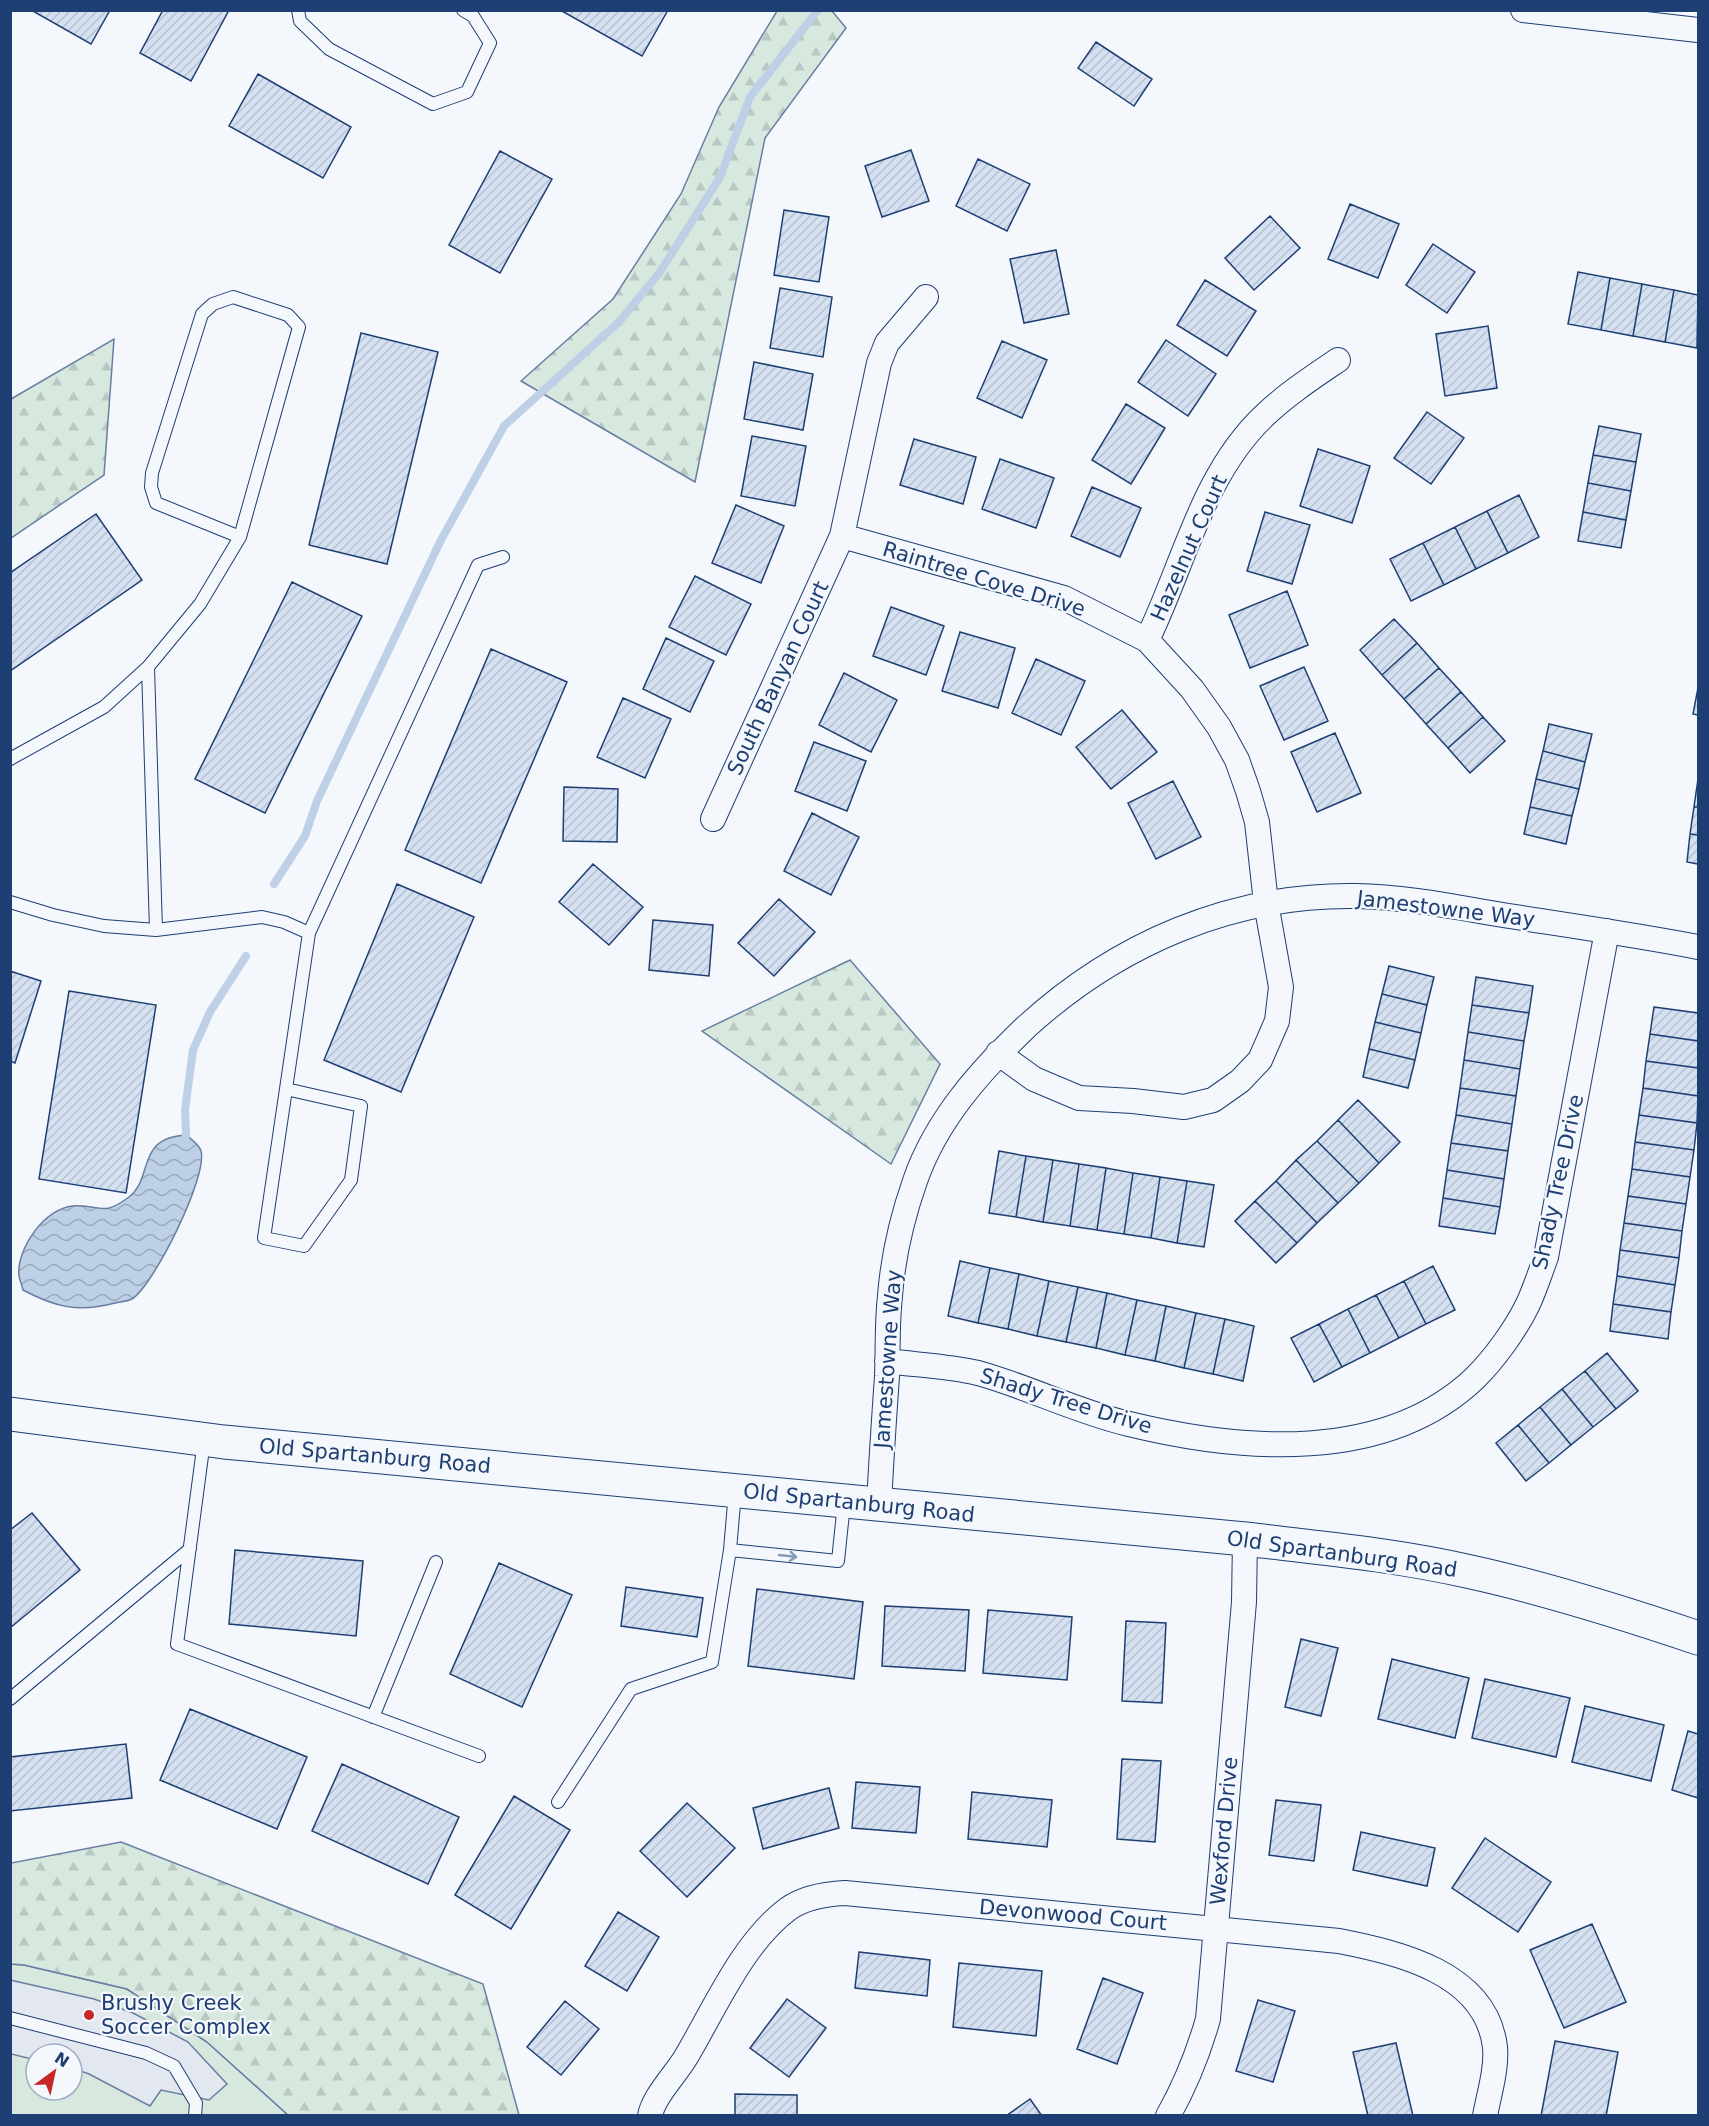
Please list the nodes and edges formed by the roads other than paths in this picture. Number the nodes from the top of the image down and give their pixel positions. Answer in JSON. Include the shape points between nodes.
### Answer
{"nodes":[{"id":1,"x":298,"y":10,"type":"edge"},
{"id":2,"x":463,"y":10,"type":"edge"},
{"id":3,"x":1523,"y":10,"type":"edge"},
{"id":4,"x":1698,"y":30,"type":"edge"},
{"id":5,"x":926,"y":297,"type":"dead end"},
{"id":6,"x":1338,"y":360,"type":"dead end"},
{"id":7,"x":842,"y":536,"type":"junction"},
{"id":8,"x":240,"y":537,"type":"junction"},
{"id":9,"x":503,"y":557,"type":"dead end"},
{"id":10,"x":1147,"y":640,"type":"junction"},
{"id":11,"x":148,"y":667,"type":"junction"},
{"id":12,"x":10,"y":759,"type":"edge"},
{"id":13,"x":713,"y":819,"type":"dead end"},
{"id":14,"x":10,"y":902,"type":"edge"},
{"id":15,"x":1266,"y":903,"type":"junction"},
{"id":16,"x":156,"y":930,"type":"junction"},
{"id":17,"x":1607,"y":931,"type":"junction"},
{"id":18,"x":309,"y":933,"type":"junction"},
{"id":19,"x":1698,"y":947,"type":"edge"},
{"id":20,"x":998,"y":1053,"type":"junction"},
{"id":21,"x":286,"y":1089,"type":"junction"},
{"id":22,"x":888,"y":1361,"type":"junction"},
{"id":23,"x":14,"y":1419,"type":"edge"},
{"id":24,"x":204,"y":1439,"type":"junction"},
{"id":25,"x":735,"y":1491,"type":"junction"},
{"id":26,"x":845,"y":1500,"type":"junction"},
{"id":27,"x":879,"y":1506,"type":"junction"},
{"id":28,"x":1245,"y":1539,"type":"junction"},
{"id":29,"x":190,"y":1549,"type":"junction"},
{"id":30,"x":730,"y":1550,"type":"junction"},
{"id":31,"x":436,"y":1562,"type":"dead end"},
{"id":32,"x":1698,"y":1638,"type":"edge"},
{"id":33,"x":10,"y":1699,"type":"edge"},
{"id":34,"x":373,"y":1717,"type":"junction"},
{"id":35,"x":479,"y":1756,"type":"dead end"},
{"id":36,"x":558,"y":1802,"type":"dead end"},
{"id":37,"x":1216,"y":1929,"type":"junction"},
{"id":38,"x":10,"y":2018,"type":"edge"},
{"id":39,"x":195,"y":2115,"type":"edge"},
{"id":40,"x":650,"y":2115,"type":"edge"},
{"id":41,"x":1168,"y":2115,"type":"edge"},
{"id":42,"x":1485,"y":2115,"type":"edge"}],
"edges":[{"from":1,"to":2,"type":"lane","via":[[300,21],[328,49],[433,104],[467,92],[490,43],[473,16]]},
{"from":3,"to":4,"type":"street"},
{"from":5,"to":7,"type":"street","name":"South Banyan Court","via":[[887,343],[879,363]]},
{"from":6,"to":10,"type":"street","name":"Hazelnut Court","via":[[1264,416],[1224,468],[1194,526]]},
{"from":7,"to":10,"type":"street","name":"Raintree Cove Drive","via":[[1064,598]]},
{"from":7,"to":13,"type":"street","name":"South Banyan Court"},
{"from":8,"to":8,"type":"lane","via":[[299,327],[288,315],[233,297],[213,303],[202,314],[151,487],[156,503]]},
{"from":8,"to":11,"type":"lane","via":[[200,604]]},
{"from":9,"to":18,"type":"lane","via":[[478,565]]},
{"from":10,"to":15,"type":"street","name":"Raintree Cove Drive","via":[[1192,689],[1237,760],[1257,822]]},
{"from":11,"to":12,"type":"lane","via":[[104,707]]},
{"from":11,"to":16,"type":"lane"},
{"from":14,"to":16,"type":"lane","via":[[104,926]]},
{"from":15,"to":17,"type":"street","name":"Jamestowne Way","via":[[1339,896],[1408,900]]},
{"from":15,"to":20,"type":"street","name":"Jamestowne Way","via":[[1206,918],[1137,947],[1054,1001]]},
{"from":15,"to":20,"type":"street","name":"Raintree Cove Drive","via":[[1281,987],[1277,1021],[1260,1060],[1240,1081],[1213,1100],[1184,1107],[1079,1098],[1034,1079]]},
{"from":16,"to":18,"type":"lane","via":[[262,917]]},
{"from":17,"to":19,"type":"street","name":"Jamestowne Way"},
{"from":17,"to":22,"type":"street","name":"Shady Tree Drive","via":[[1546,1257],[1527,1305],[1503,1343],[1474,1378],[1431,1411],[1390,1429],[1341,1440],[1294,1445],[1215,1441],[1128,1424],[976,1373]]},
{"from":18,"to":21,"type":"lane"},
{"from":20,"to":22,"type":"street","name":"Jamestowne Way","via":[[951,1111],[916,1178],[895,1256]]},
{"from":21,"to":21,"type":"lane","via":[[264,1238],[304,1246],[351,1180],[361,1106]]},
{"from":22,"to":27,"type":"street","name":"Jamestowne Way"},
{"from":23,"to":24,"type":"main road","name":"Old Spartanburg Road"},
{"from":24,"to":25,"type":"main road","name":"Old Spartanburg Road"},
{"from":24,"to":29,"type":"lane"},
{"from":25,"to":26,"type":"main road","name":"Old Spartanburg Road"},
{"from":25,"to":30,"type":"lane"},
{"from":26,"to":27,"type":"main road","name":"Old Spartanburg Road"},
{"from":30,"to":26,"type":"lane","one_way":true,"via":[[838,1561]]},
{"from":27,"to":28,"type":"main road","name":"Old Spartanburg Road"},
{"from":28,"to":32,"type":"main road","name":"Old Spartanburg Road","via":[[1371,1553],[1471,1572],[1595,1604]]},
{"from":28,"to":37,"type":"street","name":"Wexford Drive","via":[[1244,1602]]},
{"from":29,"to":33,"type":"lane"},
{"from":29,"to":34,"type":"lane","via":[[177,1644]]},
{"from":30,"to":36,"type":"lane","via":[[712,1662],[631,1689]]},
{"from":31,"to":34,"type":"lane"},
{"from":34,"to":35,"type":"lane"},
{"from":37,"to":40,"type":"street","name":"Devonwood Court","via":[[845,1893],[805,1901],[789,1908],[756,1941],[684,2060],[656,2098]]},
{"from":37,"to":41,"type":"street","name":"Wexford Drive","via":[[1208,2019],[1198,2053]]},
{"from":37,"to":42,"type":"street","name":"Devonwood Court","via":[[1339,1941],[1382,1950],[1415,1961],[1460,1985],[1478,2004],[1492,2031],[1495,2062]]},
{"from":38,"to":39,"type":"lane","via":[[146,2053],[174,2066],[195,2103]]}]}
